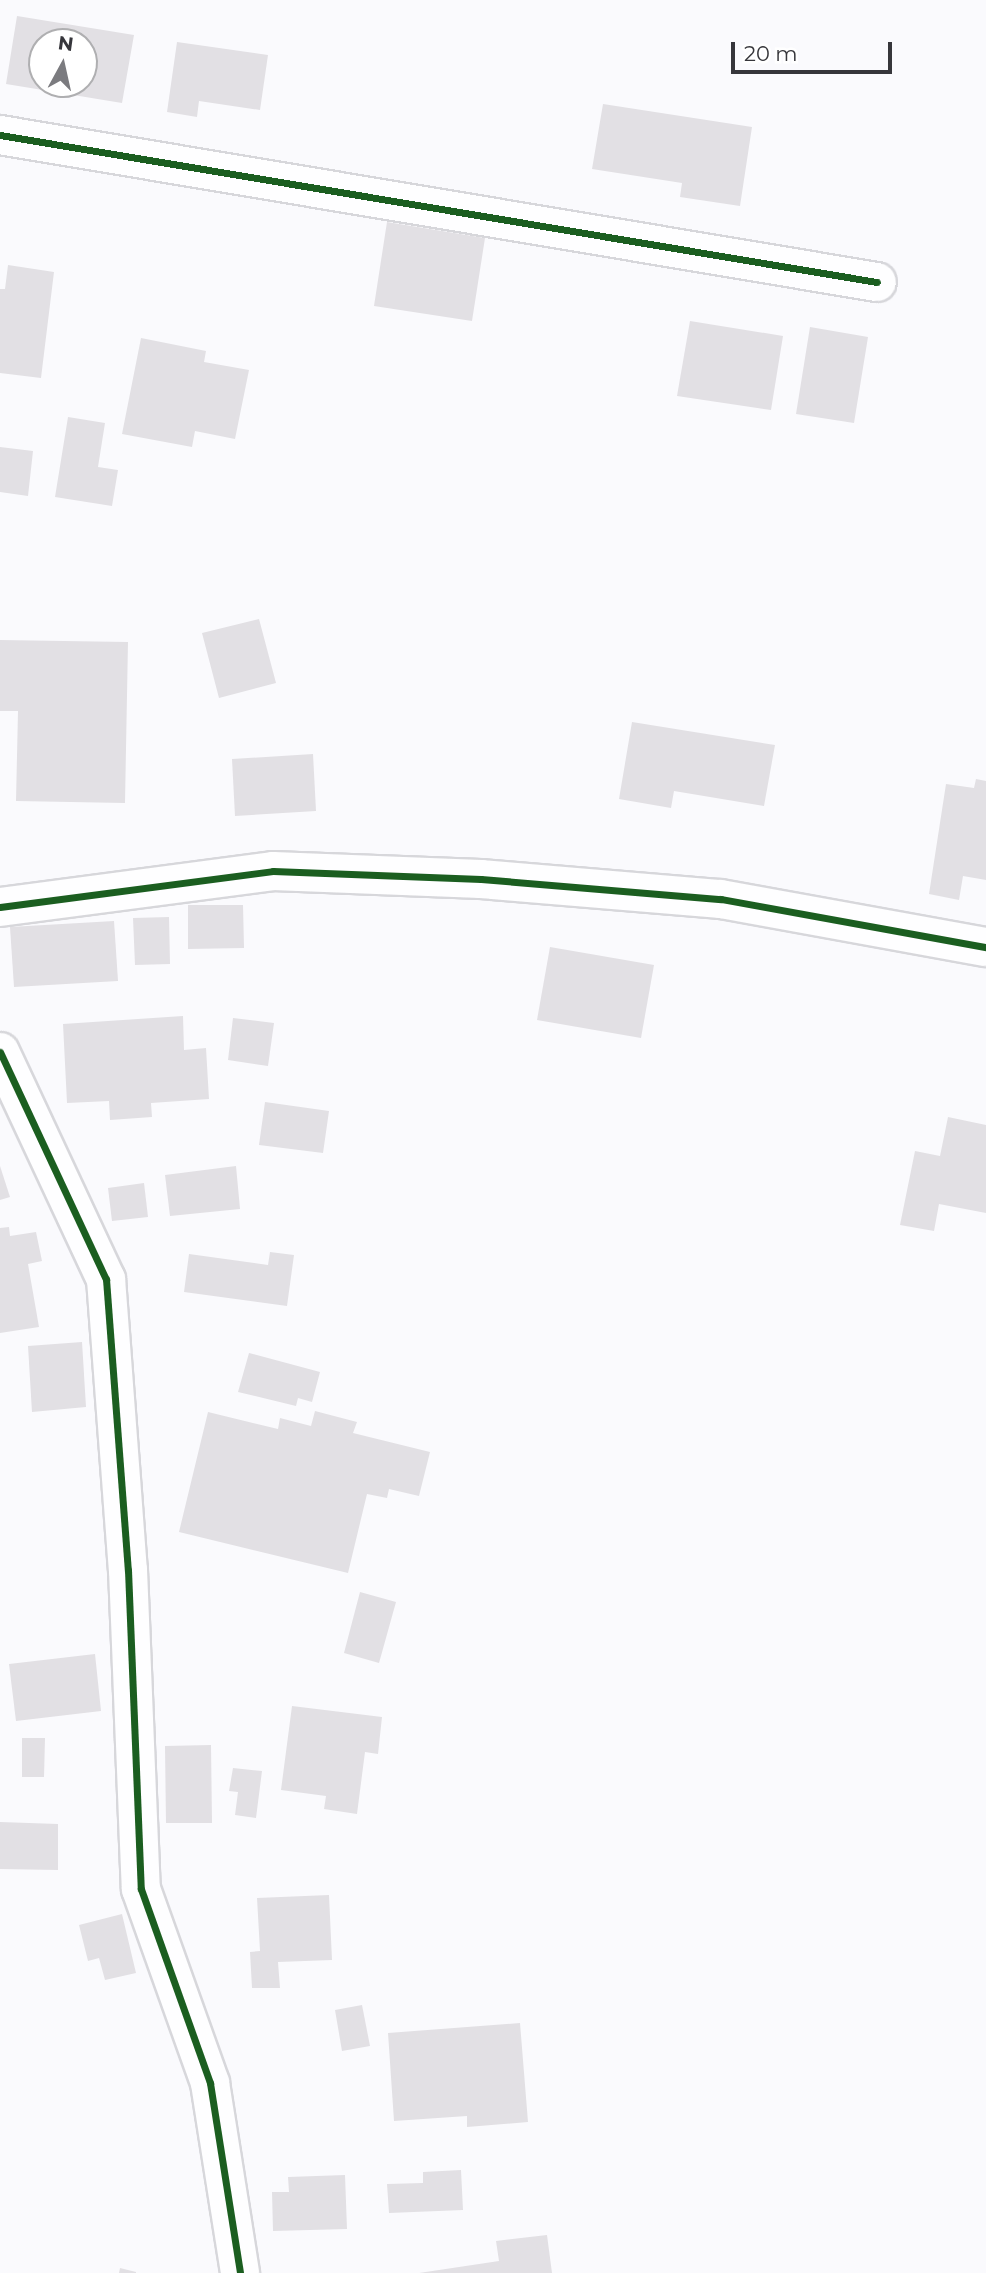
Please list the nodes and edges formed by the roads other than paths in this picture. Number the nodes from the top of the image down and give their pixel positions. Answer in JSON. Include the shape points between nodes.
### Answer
{"nodes":[{"id":1,"x":0,"y":135,"type":"edge"},
{"id":2,"x":877,"y":282,"type":"dead end"},
{"id":3,"x":0,"y":907,"type":"edge"},
{"id":4,"x":986,"y":947,"type":"edge"},
{"id":5,"x":0,"y":1052,"type":"edge"},
{"id":6,"x":240,"y":2273,"type":"edge"}],
"edges":[{"from":1,"to":2,"type":"street"},
{"from":3,"to":4,"type":"street","via":[[273,871],[439,877],[721,899]]},
{"from":5,"to":6,"type":"street","via":[[106,1279],[128,1570],[141,1889],[210,2082]]}]}
